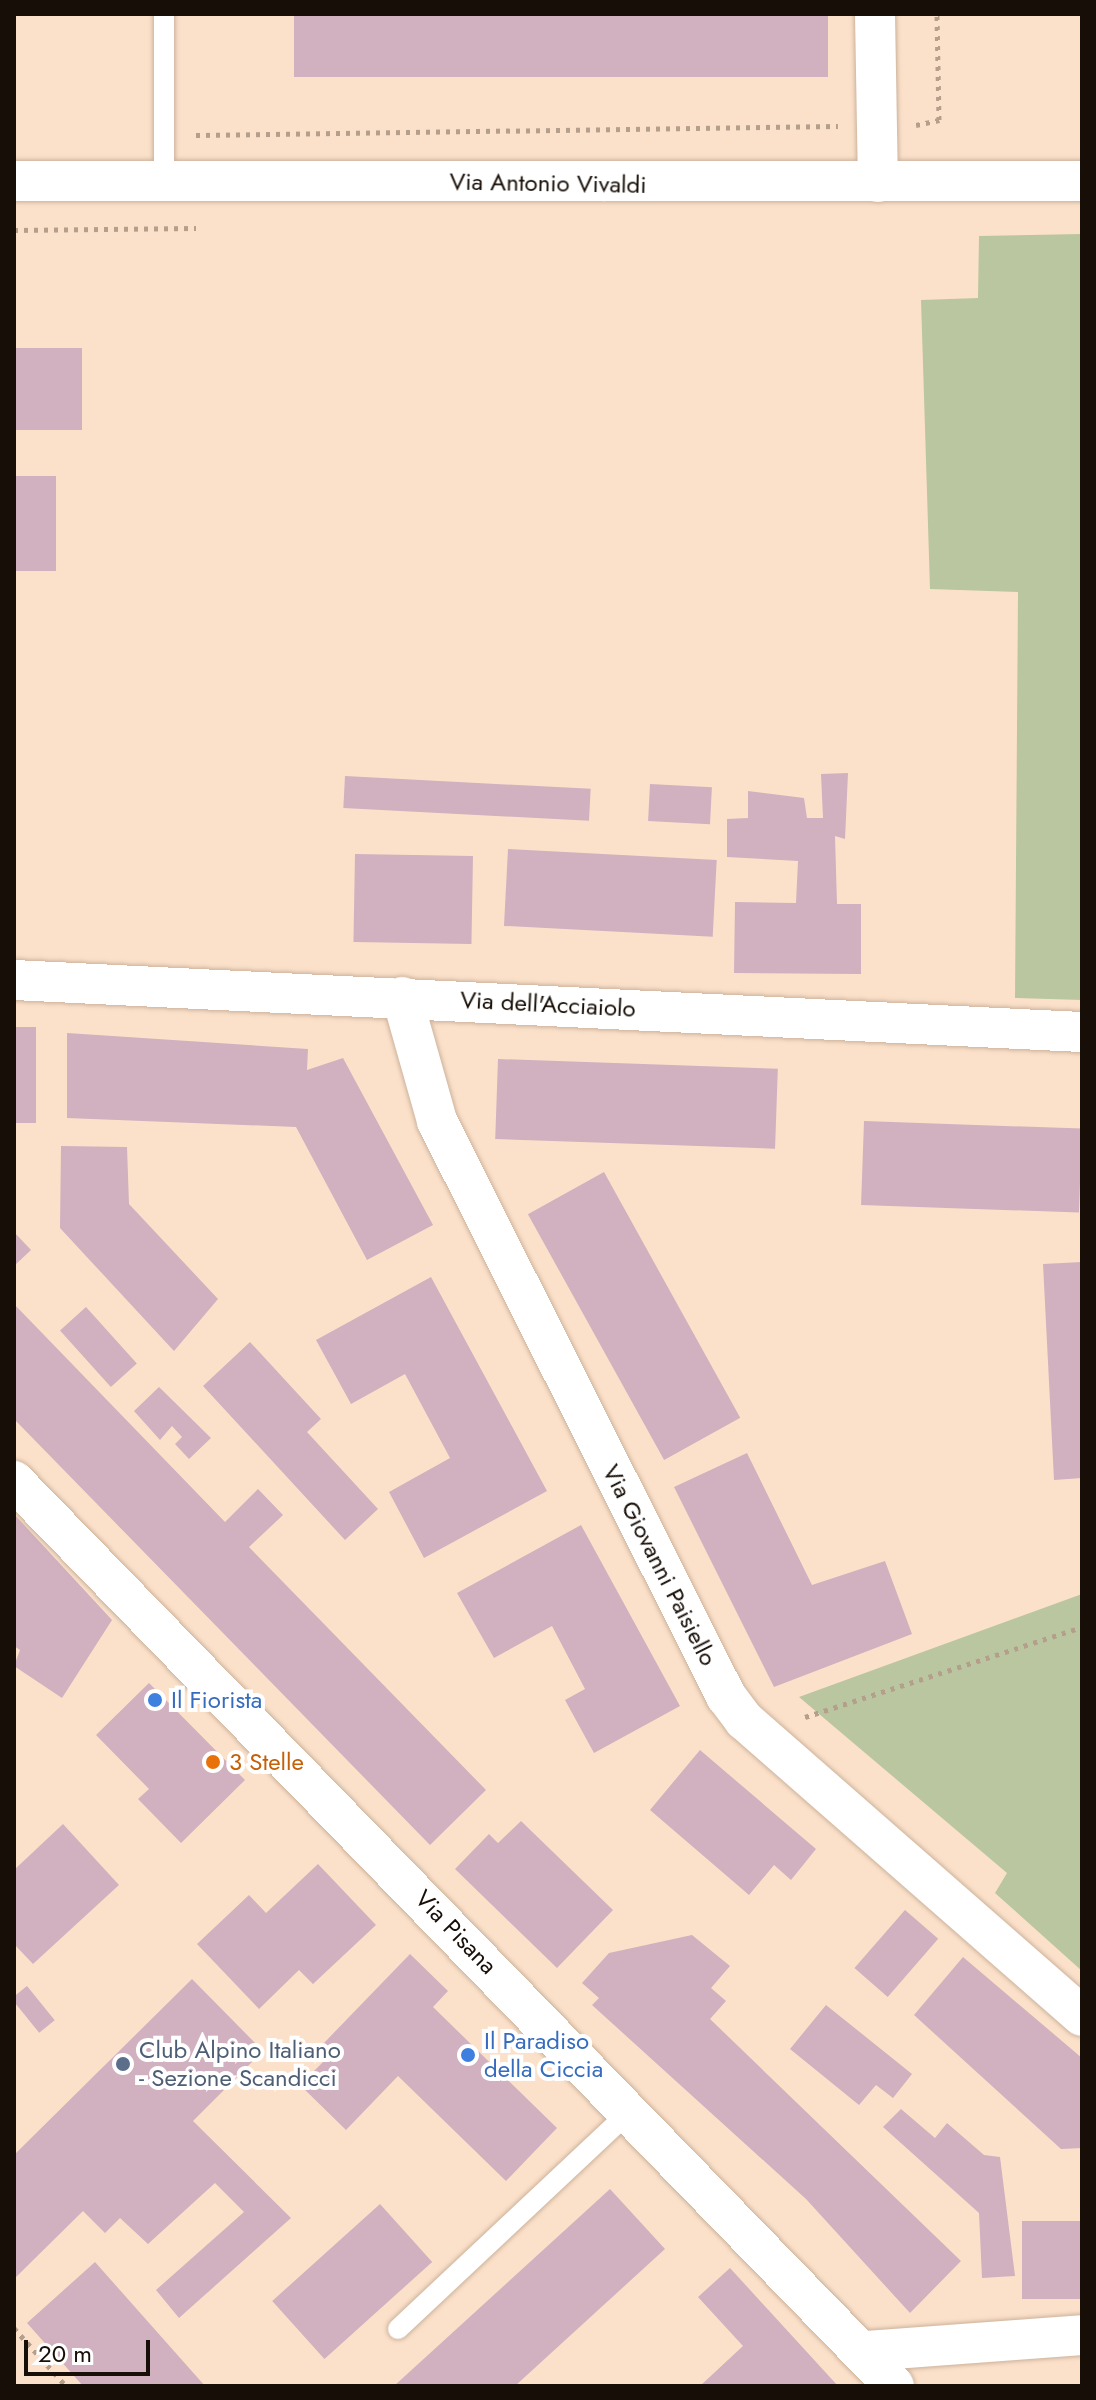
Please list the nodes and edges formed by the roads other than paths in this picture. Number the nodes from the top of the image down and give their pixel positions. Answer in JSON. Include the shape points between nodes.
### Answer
{"nodes":[{"id":1,"x":164,"y":14,"type":"edge"},
{"id":2,"x":875,"y":14,"type":"edge"},
{"id":3,"x":164,"y":179,"type":"junction"},
{"id":4,"x":14,"y":181,"type":"edge"},
{"id":5,"x":1082,"y":181,"type":"edge"},
{"id":6,"x":878,"y":182,"type":"junction"},
{"id":7,"x":14,"y":980,"type":"edge"},
{"id":8,"x":402,"y":997,"type":"junction"},
{"id":9,"x":1082,"y":1032,"type":"edge"},
{"id":10,"x":14,"y":1481,"type":"edge"},
{"id":11,"x":1082,"y":2016,"type":"edge"},
{"id":12,"x":631,"y":2110,"type":"junction"},
{"id":13,"x":398,"y":2329,"type":"dead end"},
{"id":14,"x":1082,"y":2335,"type":"edge"},
{"id":15,"x":866,"y":2351,"type":"junction"},
{"id":16,"x":894,"y":2386,"type":"edge"}],
"edges":[{"from":1,"to":3,"type":"lane"},
{"from":2,"to":6,"type":"street"},
{"from":3,"to":4,"type":"street","name":"Via Antonio Vivaldi"},
{"from":3,"to":6,"type":"street","name":"Via Antonio Vivaldi"},
{"from":5,"to":6,"type":"street","name":"Via Antonio Vivaldi"},
{"from":7,"to":8,"type":"street","name":"Via dell'Acciaiolo"},
{"from":8,"to":9,"type":"street","name":"Via dell'Acciaiolo"},
{"from":8,"to":11,"type":"street","name":"Via Giovanni Paisiello","via":[[437,1121],[726,1696],[759,1733]]},
{"from":10,"to":12,"type":"street","name":"Via Pisana"},
{"from":12,"to":13,"type":"lane"},
{"from":12,"to":15,"type":"street","name":"Via Pisana"},
{"from":14,"to":15,"type":"street"},
{"from":15,"to":16,"type":"street","name":"Via Pisana"}]}
